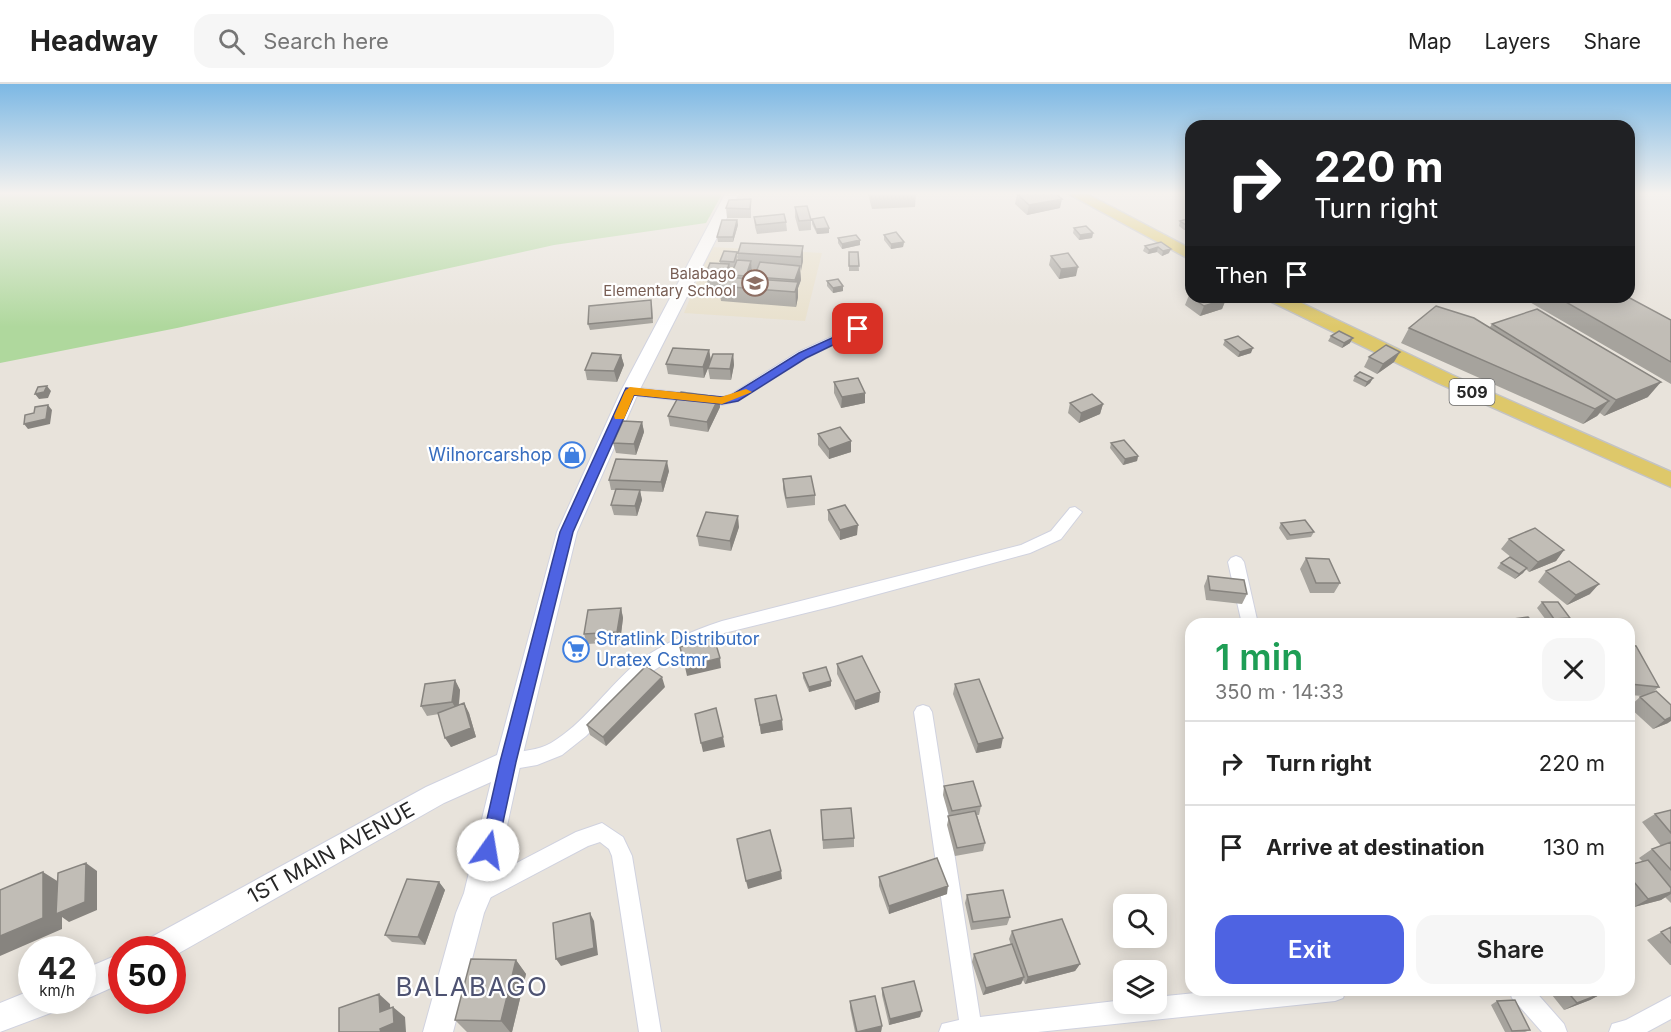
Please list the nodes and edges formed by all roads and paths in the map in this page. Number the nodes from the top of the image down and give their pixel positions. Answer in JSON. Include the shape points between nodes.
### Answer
{"nodes":[{"id":1,"x":709,"y":238,"type":"edge"},
{"id":2,"x":1159,"y":238,"type":"edge"},
{"id":3,"x":1185,"y":252,"type":"edge"},
{"id":4,"x":1288,"y":303,"type":"edge"},
{"id":5,"x":858,"y":329,"type":"dead end"},
{"id":6,"x":630,"y":391,"type":"junction"},
{"id":7,"x":1671,"y":480,"type":"edge"},
{"id":8,"x":1075,"y":512,"type":"dead end"},
{"id":9,"x":1236,"y":562,"type":"dead end"},
{"id":10,"x":1249,"y":618,"type":"edge"},
{"id":11,"x":923,"y":712,"type":"dead end"},
{"id":12,"x":508,"y":762,"type":"junction"},
{"id":13,"x":478,"y":894,"type":"junction"},
{"id":14,"x":181,"y":936,"type":"edge"},
{"id":15,"x":1279,"y":996,"type":"edge"},
{"id":16,"x":1525,"y":996,"type":"edge"},
{"id":17,"x":1671,"y":1006,"type":"edge"},
{"id":18,"x":18,"y":1011,"type":"edge"},
{"id":19,"x":0,"y":1018,"type":"edge"},
{"id":20,"x":961,"y":1030,"type":"edge"},
{"id":21,"x":438,"y":1032,"type":"edge"},
{"id":22,"x":650,"y":1032,"type":"edge"},
{"id":23,"x":1556,"y":1032,"type":"edge"},
{"id":24,"x":1620,"y":1032,"type":"edge"}],
"edges":[{"from":1,"to":6,"type":"main road"},
{"from":2,"to":3,"type":"main road"},
{"from":4,"to":7,"type":"main road","number":"509","via":[[1445,379]]},
{"from":5,"to":6,"type":"street","via":[[802,356],[734,398],[722,401]]},
{"from":6,"to":12,"type":"main road","via":[[567,532]]},
{"from":8,"to":12,"type":"street","via":[[1056,535],[1025,549],[722,627],[686,641],[639,671],[580,731],[556,749]]},
{"from":9,"to":10,"type":"street"},
{"from":11,"to":20,"type":"street"},
{"from":12,"to":13,"type":"main road"},
{"from":12,"to":14,"type":"main road","name":"1ST MAIN AVENUE","via":[[435,795]]},
{"from":13,"to":21,"type":"main road"},
{"from":13,"to":22,"type":"street","via":[[583,838],[602,832],[616,843],[622,856]]},
{"from":15,"to":20,"type":"street"},
{"from":16,"to":23,"type":"street"},
{"from":17,"to":24,"type":"street"},
{"from":18,"to":19,"type":"main road"}]}
